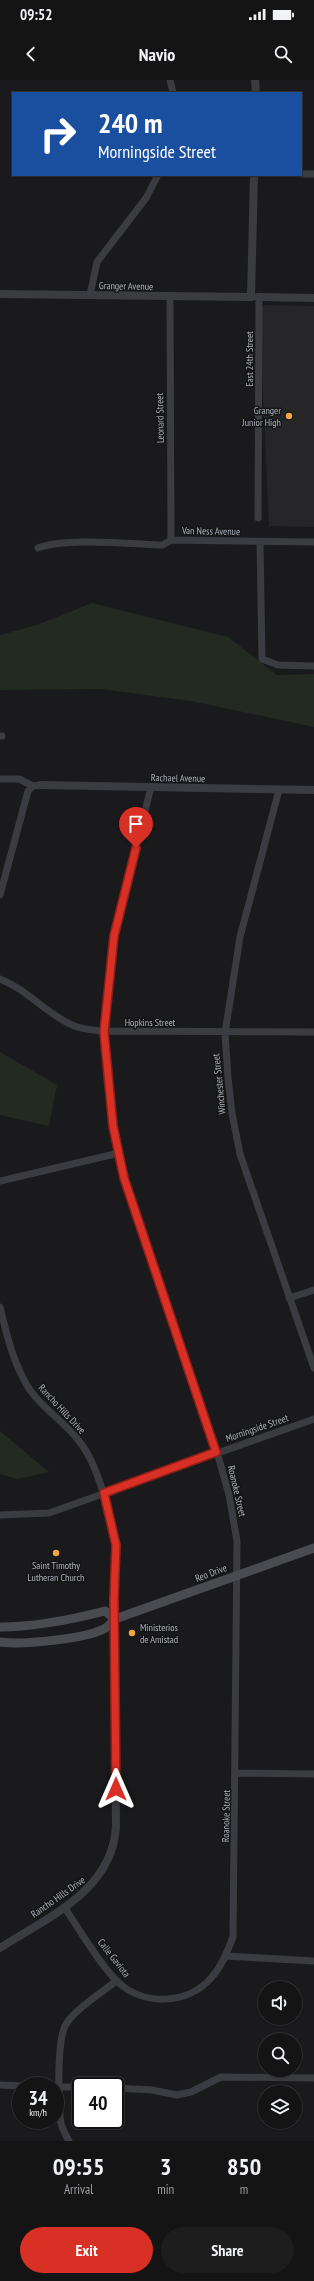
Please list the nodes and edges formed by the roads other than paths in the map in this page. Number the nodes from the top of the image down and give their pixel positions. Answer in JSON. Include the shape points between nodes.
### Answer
{"nodes":[{"id":1,"x":170,"y":80,"type":"edge"},
{"id":2,"x":255,"y":80,"type":"edge"},
{"id":3,"x":173,"y":92,"type":"edge"},
{"id":4,"x":256,"y":92,"type":"edge"},
{"id":5,"x":302,"y":174,"type":"edge"},
{"id":6,"x":314,"y":174,"type":"edge"},
{"id":7,"x":157,"y":176,"type":"edge"},
{"id":8,"x":254,"y":176,"type":"edge"},
{"id":9,"x":0,"y":294,"type":"edge"},
{"id":10,"x":90,"y":295,"type":"junction"},
{"id":11,"x":170,"y":296,"type":"junction"},
{"id":12,"x":255,"y":297,"type":"junction"},
{"id":13,"x":314,"y":298,"type":"edge"},
{"id":14,"x":258,"y":518,"type":"dead end"},
{"id":15,"x":172,"y":540,"type":"junction"},
{"id":16,"x":260,"y":542,"type":"junction"},
{"id":17,"x":314,"y":542,"type":"edge"},
{"id":18,"x":38,"y":548,"type":"dead end"},
{"id":19,"x":314,"y":666,"type":"edge"},
{"id":20,"x":0,"y":779,"type":"edge"},
{"id":21,"x":37,"y":786,"type":"junction"},
{"id":22,"x":151,"y":788,"type":"junction"},
{"id":23,"x":279,"y":790,"type":"junction"},
{"id":24,"x":314,"y":790,"type":"edge"},
{"id":25,"x":0,"y":895,"type":"edge"},
{"id":26,"x":0,"y":979,"type":"edge"},
{"id":27,"x":104,"y":1032,"type":"junction"},
{"id":28,"x":225,"y":1032,"type":"junction"},
{"id":29,"x":314,"y":1032,"type":"edge"},
{"id":30,"x":119,"y":1153,"type":"junction"},
{"id":31,"x":0,"y":1181,"type":"edge"},
{"id":32,"x":314,"y":1290,"type":"edge"},
{"id":33,"x":289,"y":1298,"type":"junction"},
{"id":34,"x":0,"y":1307,"type":"edge"},
{"id":35,"x":314,"y":1368,"type":"edge"},
{"id":36,"x":314,"y":1419,"type":"edge"},
{"id":37,"x":216,"y":1452,"type":"junction"},
{"id":38,"x":104,"y":1493,"type":"junction"},
{"id":39,"x":0,"y":1516,"type":"edge"},
{"id":40,"x":314,"y":1548,"type":"edge"},
{"id":41,"x":237,"y":1575,"type":"junction"},
{"id":42,"x":115,"y":1618,"type":"junction"},
{"id":43,"x":0,"y":1627,"type":"edge"},
{"id":44,"x":0,"y":1642,"type":"edge"},
{"id":45,"x":236,"y":1773,"type":"junction"},
{"id":46,"x":314,"y":1774,"type":"edge"},
{"id":47,"x":64,"y":1907,"type":"junction"},
{"id":48,"x":0,"y":1948,"type":"edge"},
{"id":49,"x":225,"y":1956,"type":"junction"},
{"id":50,"x":314,"y":1961,"type":"edge"},
{"id":51,"x":116,"y":1981,"type":"junction"},
{"id":52,"x":58,"y":2077,"type":"edge"},
{"id":53,"x":314,"y":2078,"type":"edge"},
{"id":54,"x":0,"y":2086,"type":"edge"},
{"id":55,"x":12,"y":2086,"type":"edge"},
{"id":56,"x":124,"y":2088,"type":"edge"},
{"id":57,"x":64,"y":2129,"type":"edge"},
{"id":58,"x":69,"y":2141,"type":"edge"}],
"edges":[{"from":1,"to":3,"type":"street"},
{"from":2,"to":4,"type":"street"},
{"from":5,"to":6,"type":"street"},
{"from":7,"to":10,"type":"street","via":[[146,198],[97,262]]},
{"from":8,"to":12,"type":"street","name":"East 24th Street"},
{"from":9,"to":10,"type":"street","name":"Granger Avenue"},
{"from":10,"to":11,"type":"street","name":"Granger Avenue"},
{"from":11,"to":12,"type":"street","name":"Granger Avenue"},
{"from":11,"to":15,"type":"street","name":"Leonard Street"},
{"from":12,"to":13,"type":"street","name":"Granger Avenue"},
{"from":12,"to":14,"type":"street","name":"East 24th Street"},
{"from":15,"to":16,"type":"street","name":"Van Ness Avenue"},
{"from":15,"to":18,"type":"street","name":"Van Ness Avenue","via":[[164,545],[70,543]]},
{"from":16,"to":17,"type":"street","name":"Van Ness Avenue"},
{"from":16,"to":19,"type":"street","via":[[262,659],[278,665]]},
{"from":20,"to":21,"type":"street","via":[[19,779]]},
{"from":21,"to":22,"type":"street","name":"Rachael Avenue"},
{"from":21,"to":25,"type":"street","via":[[25,799]]},
{"from":22,"to":23,"type":"street","name":"Rachael Avenue"},
{"from":22,"to":27,"type":"street","name":"Roanoke Street","via":[[114,936]]},
{"from":23,"to":24,"type":"street","name":"Rachael Avenue"},
{"from":23,"to":28,"type":"street","name":"Winchester Street","via":[[240,937]]},
{"from":26,"to":27,"type":"street","name":"Hopkins Street","via":[[27,994],[68,1024]]},
{"from":27,"to":28,"type":"street","name":"Hopkins Street"},
{"from":27,"to":30,"type":"street","name":"Roanoke Street","via":[[113,1126]]},
{"from":28,"to":29,"type":"street","name":"Hopkins Street"},
{"from":28,"to":33,"type":"street","name":"Winchester Street","via":[[229,1090],[240,1154]]},
{"from":30,"to":31,"type":"street"},
{"from":30,"to":37,"type":"street","name":"Roanoke Street","via":[[128,1189]]},
{"from":32,"to":33,"type":"street"},
{"from":33,"to":35,"type":"street","name":"Winchester Street"},
{"from":34,"to":38,"type":"street","name":"Rancho Hills Drive","via":[[18,1369],[49,1412],[79,1441],[98,1473]]},
{"from":36,"to":37,"type":"street","name":"Morningside Street"},
{"from":37,"to":38,"type":"street","name":"Morningside Street"},
{"from":37,"to":41,"type":"street","name":"Roanoke Street","via":[[229,1495],[237,1540]]},
{"from":38,"to":39,"type":"street","name":"Morningside Street","via":[[49,1513]]},
{"from":38,"to":42,"type":"street","name":"Rancho Hills Drive","via":[[116,1545]]},
{"from":40,"to":41,"type":"main road","name":"Reo Drive"},
{"from":41,"to":42,"type":"main road","name":"Reo Drive"},
{"from":41,"to":45,"type":"street","name":"Roanoke Street"},
{"from":42,"to":43,"type":"main road","via":[[105,1611],[41,1625]]},
{"from":42,"to":44,"type":"main road","name":"Reo Drive","via":[[106,1628],[77,1636],[44,1642]]},
{"from":42,"to":47,"type":"street","name":"Rancho Hills Drive","via":[[116,1836],[110,1858],[99,1877],[81,1896]]},
{"from":45,"to":46,"type":"street"},
{"from":45,"to":49,"type":"street","name":"Roanoke Street","via":[[233,1938]]},
{"from":47,"to":48,"type":"street","name":"Rancho Hills Drive"},
{"from":47,"to":51,"type":"street","name":"Calle Gaviota"},
{"from":49,"to":50,"type":"street"},
{"from":49,"to":51,"type":"street","name":"Calle Gaviota","via":[[216,1973],[207,1982],[180,1997],[146,1997],[130,1991]]},
{"from":51,"to":52,"type":"street","via":[[77,2012],[66,2025]]},
{"from":53,"to":56,"type":"street","via":[[221,2077],[191,2092],[177,2095]]},
{"from":54,"to":55,"type":"street"},
{"from":57,"to":58,"type":"street"}]}
